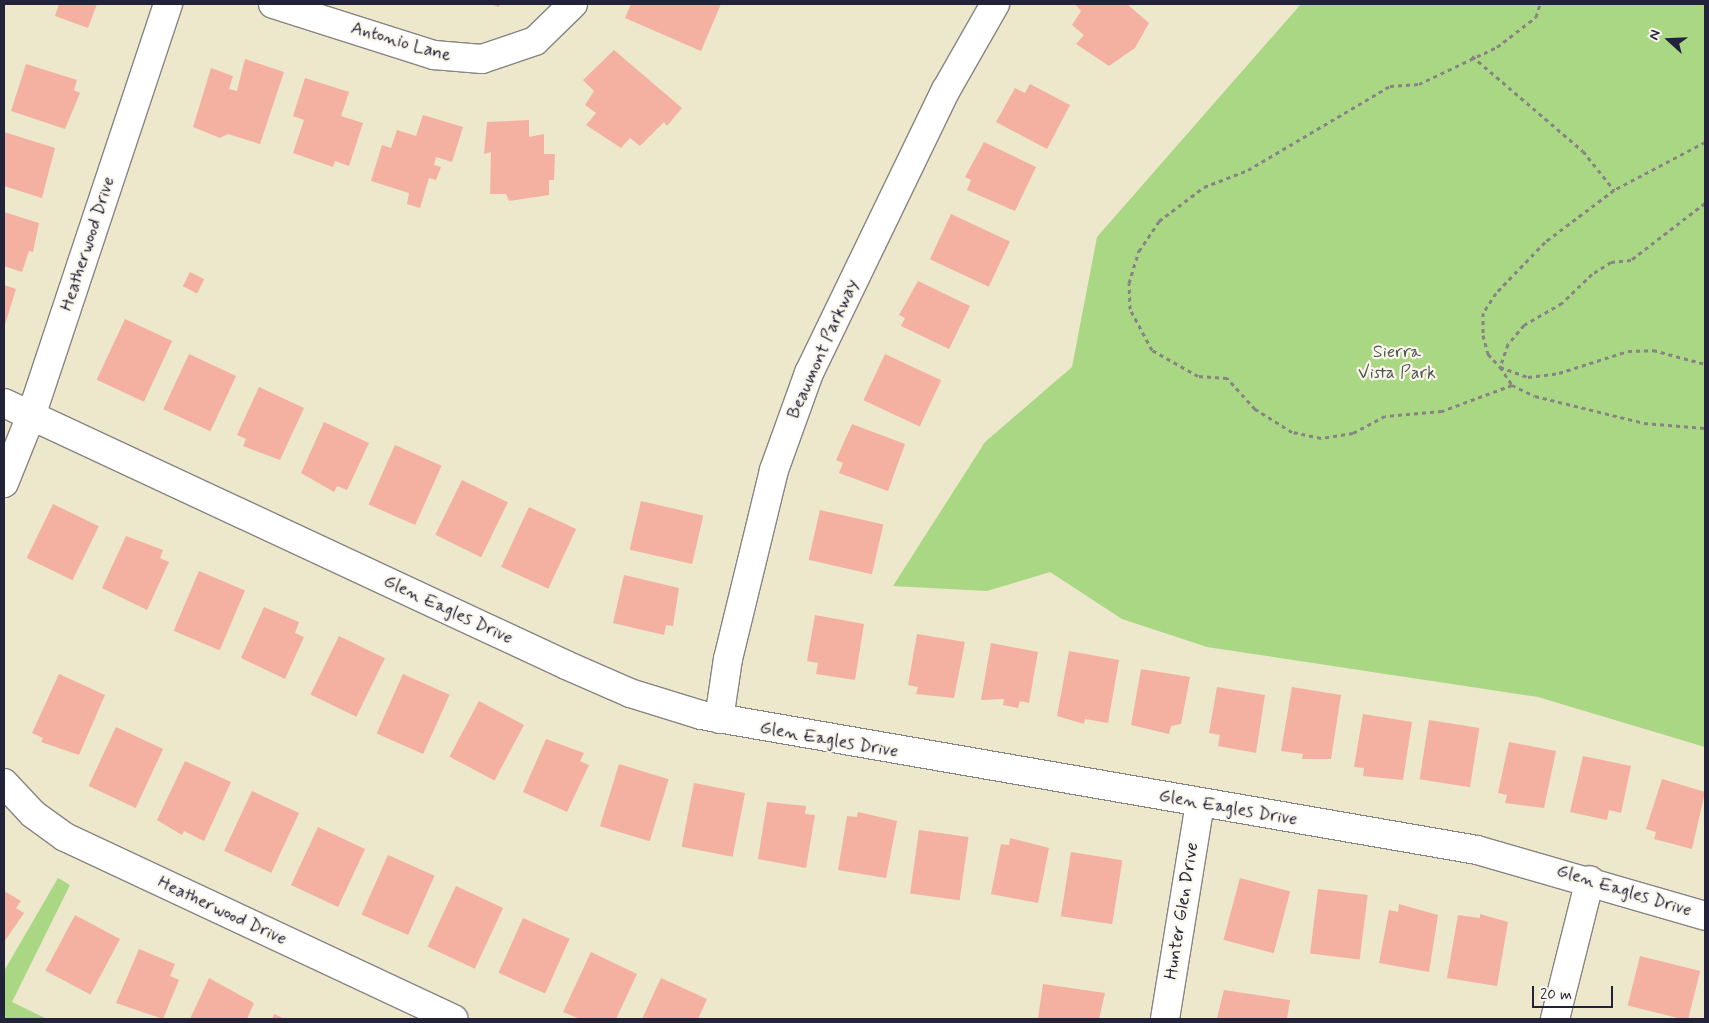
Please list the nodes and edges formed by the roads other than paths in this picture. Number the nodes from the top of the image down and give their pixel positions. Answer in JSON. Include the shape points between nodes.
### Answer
{"nodes":[{"id":1,"x":168,"y":4,"type":"edge"},
{"id":2,"x":273,"y":4,"type":"edge"},
{"id":3,"x":573,"y":4,"type":"edge"},
{"id":4,"x":995,"y":4,"type":"edge"},
{"id":5,"x":4,"y":403,"type":"edge"},
{"id":6,"x":31,"y":416,"type":"junction"},
{"id":7,"x":4,"y":483,"type":"edge"},
{"id":8,"x":719,"y":719,"type":"junction"},
{"id":9,"x":4,"y":783,"type":"edge"},
{"id":10,"x":1200,"y":803,"type":"junction"},
{"id":11,"x":1590,"y":880,"type":"junction"},
{"id":12,"x":1705,"y":916,"type":"edge"},
{"id":13,"x":454,"y":1019,"type":"edge"},
{"id":14,"x":1165,"y":1019,"type":"edge"},
{"id":15,"x":1555,"y":1019,"type":"edge"}],
"edges":[{"from":1,"to":6,"type":"street","name":"Heatherwood Drive"},
{"from":2,"to":3,"type":"street","name":"Antonio Lane","via":[[434,55],[482,60],[535,41]]},
{"from":4,"to":8,"type":"street","name":"Beaumont Parkway","via":[[946,90],[809,373],[774,470],[728,659]]},
{"from":5,"to":6,"type":"street","name":"Glen Eagles Drive"},
{"from":6,"to":7,"type":"street","name":"Heatherwood Drive"},
{"from":6,"to":8,"type":"street","name":"Glen Eagles Drive","via":[[566,665],[630,693]]},
{"from":8,"to":10,"type":"street","name":"Glen Eagles Drive"},
{"from":9,"to":13,"type":"street","name":"Heatherwood Drive","via":[[33,814],[65,837]]},
{"from":10,"to":11,"type":"street","name":"Glen Eagles Drive","via":[[1477,850]]},
{"from":10,"to":14,"type":"street","name":"Hunter Glen Drive"},
{"from":11,"to":12,"type":"street","name":"Glen Eagles Drive"},
{"from":11,"to":15,"type":"street"}]}
